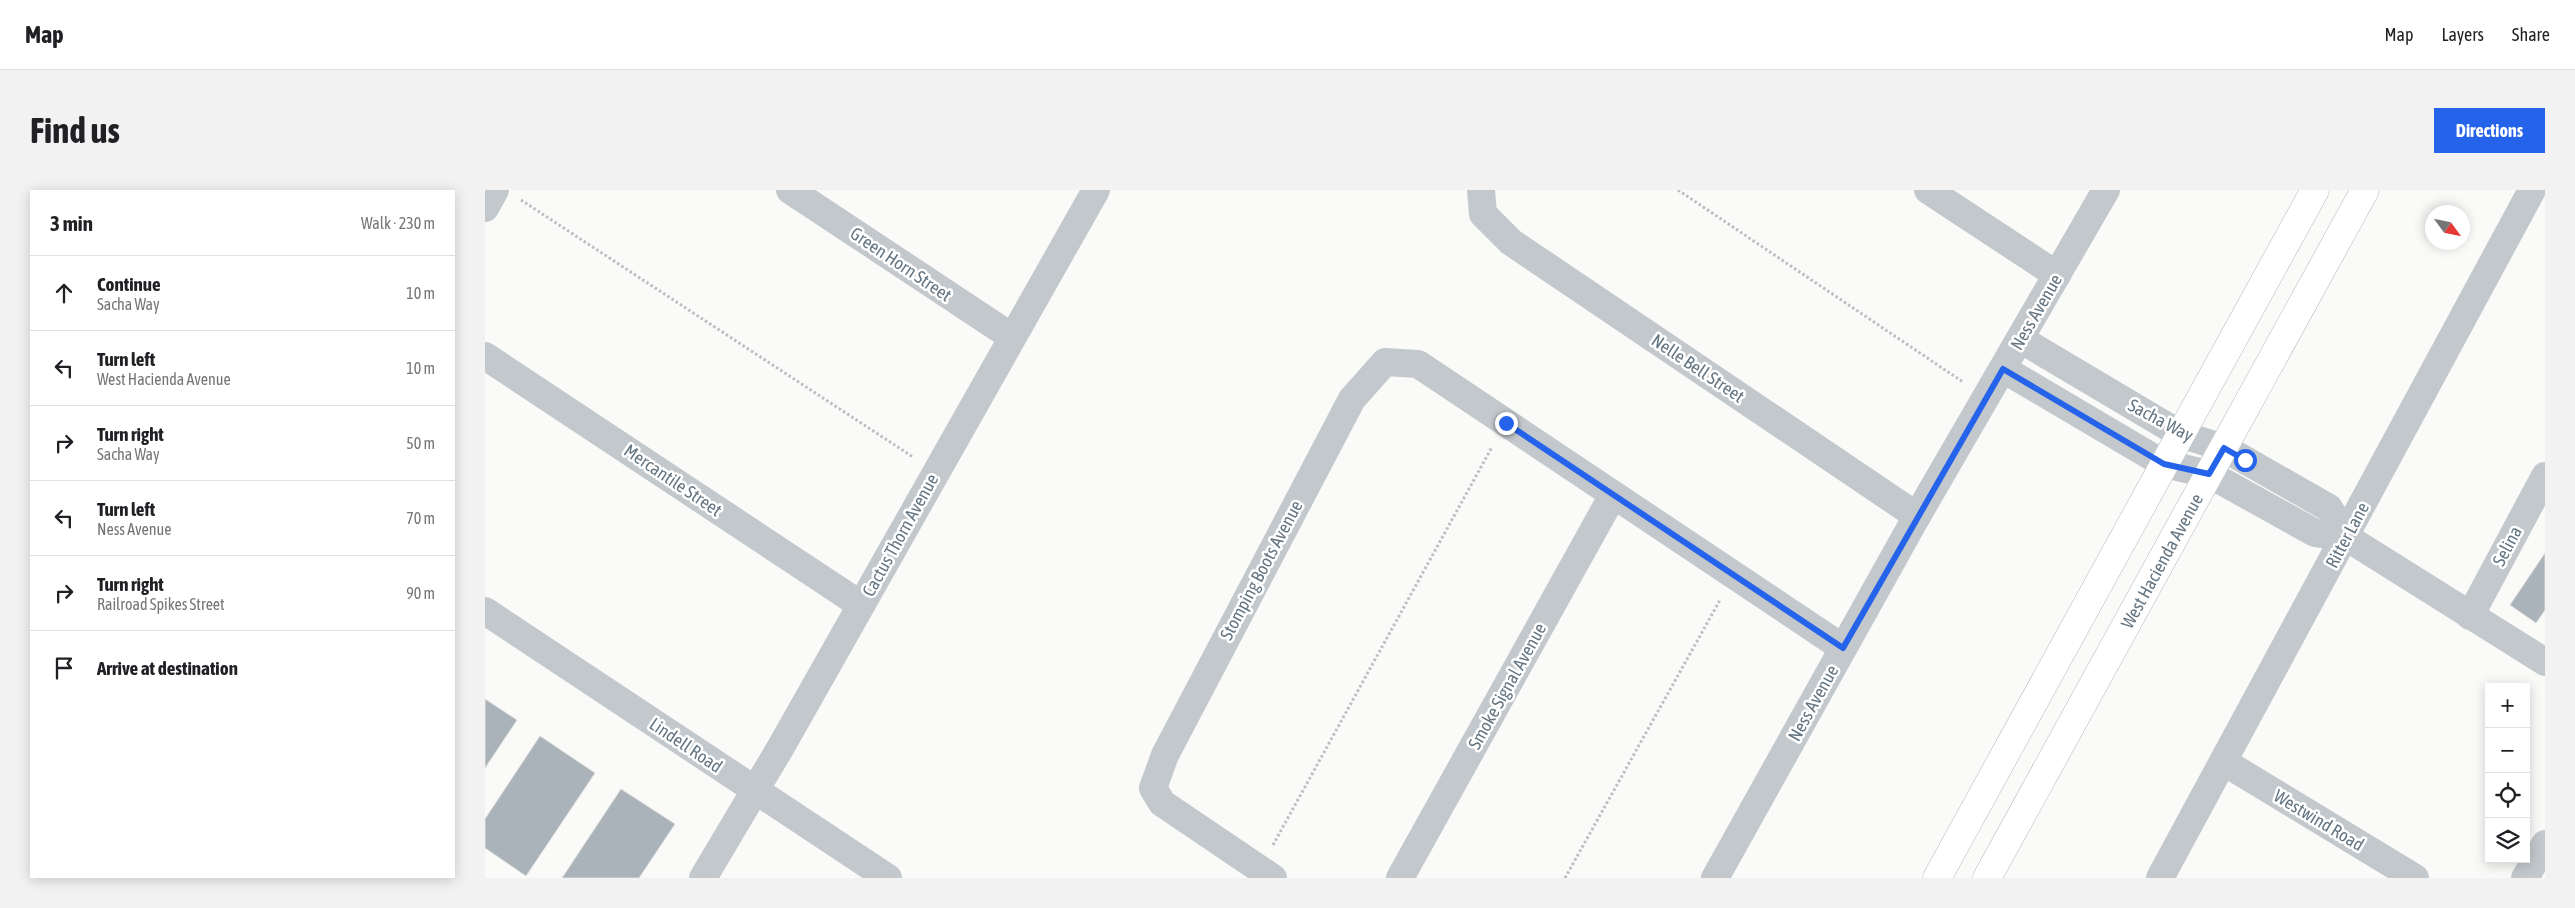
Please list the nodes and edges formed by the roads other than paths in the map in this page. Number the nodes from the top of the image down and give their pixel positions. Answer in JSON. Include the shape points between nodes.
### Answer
{"nodes":[{"id":1,"x":790,"y":190,"type":"edge"},
{"id":2,"x":1096,"y":190,"type":"edge"},
{"id":3,"x":1928,"y":190,"type":"edge"},
{"id":4,"x":2105,"y":190,"type":"edge"},
{"id":5,"x":2315,"y":190,"type":"edge"},
{"id":6,"x":2365,"y":190,"type":"edge"},
{"id":7,"x":2532,"y":190,"type":"edge"},
{"id":8,"x":505,"y":193,"type":"edge"},
{"id":9,"x":1482,"y":202,"type":"edge"},
{"id":10,"x":485,"y":208,"type":"edge"},
{"id":11,"x":2057,"y":275,"type":"junction"},
{"id":12,"x":1012,"y":337,"type":"junction"},
{"id":13,"x":2020,"y":339,"type":"junction"},
{"id":14,"x":485,"y":356,"type":"edge"},
{"id":15,"x":2003,"y":369,"type":"junction"},
{"id":16,"x":2180,"y":434,"type":"junction"},
{"id":17,"x":2224,"y":448,"type":"junction"},
{"id":18,"x":2164,"y":464,"type":"junction"},
{"id":19,"x":2209,"y":474,"type":"junction"},
{"id":20,"x":2545,"y":476,"type":"edge"},
{"id":21,"x":1613,"y":494,"type":"junction"},
{"id":22,"x":1917,"y":516,"type":"junction"},
{"id":23,"x":2347,"y":537,"type":"junction"},
{"id":24,"x":861,"y":605,"type":"junction"},
{"id":25,"x":485,"y":611,"type":"edge"},
{"id":26,"x":2470,"y":616,"type":"junction"},
{"id":27,"x":1843,"y":648,"type":"junction"},
{"id":28,"x":2545,"y":662,"type":"edge"},
{"id":29,"x":2224,"y":762,"type":"junction"},
{"id":30,"x":755,"y":791,"type":"junction"},
{"id":31,"x":2545,"y":844,"type":"edge"},
{"id":32,"x":1266,"y":873,"type":"edge"},
{"id":33,"x":703,"y":878,"type":"edge"},
{"id":34,"x":888,"y":878,"type":"edge"},
{"id":35,"x":1400,"y":878,"type":"edge"},
{"id":36,"x":1715,"y":878,"type":"edge"},
{"id":37,"x":1937,"y":878,"type":"edge"},
{"id":38,"x":1987,"y":878,"type":"edge"},
{"id":39,"x":2160,"y":878,"type":"edge"},
{"id":40,"x":2415,"y":878,"type":"edge"},
{"id":41,"x":2525,"y":878,"type":"edge"}],
"edges":[{"from":1,"to":12,"type":"street","name":"Green Horn Street"},
{"from":2,"to":12,"type":"street","name":"Cactus Thorn Avenue"},
{"from":3,"to":11,"type":"street"},
{"from":4,"to":11,"type":"street","name":"Ness Avenue"},
{"from":5,"to":16,"type":"main road"},
{"from":6,"to":17,"type":"main road","name":"West Hacienda Avenue"},
{"from":7,"to":23,"type":"street","name":"Ritter Lane"},
{"from":8,"to":10,"type":"street"},
{"from":9,"to":22,"type":"street","name":"Nelle Bell Street","via":[[1511,242]]},
{"from":11,"to":13,"type":"street","name":"Ness Avenue"},
{"from":12,"to":24,"type":"street","name":"Cactus Thorn Avenue"},
{"from":13,"to":15,"type":"street","name":"Ness Avenue"},
{"from":13,"to":16,"type":"street","name":"Sacha Way"},
{"from":14,"to":24,"type":"street","name":"Mercantile Street"},
{"from":15,"to":18,"type":"street","name":"Sacha Way"},
{"from":15,"to":22,"type":"street","name":"Ness Avenue"},
{"from":16,"to":17,"type":"street","name":"Sacha Way"},
{"from":16,"to":18,"type":"main road"},
{"from":17,"to":19,"type":"main road","name":"West Hacienda Avenue"},
{"from":17,"to":23,"type":"street","name":"Sacha Way","via":[[2329,508]]},
{"from":18,"to":19,"type":"street","name":"Sacha Way"},
{"from":18,"to":37,"type":"main road"},
{"from":19,"to":23,"type":"street","name":"Sacha Way","via":[[2315,533]]},
{"from":19,"to":38,"type":"main road","name":"West Hacienda Avenue"},
{"from":20,"to":26,"type":"street","name":"Selina"},
{"from":21,"to":27,"type":"street"},
{"from":21,"to":32,"type":"street","name":"Stomping Boots Avenue","via":[[1418,364],[1385,362],[1352,398],[1165,755],[1153,788],[1162,803]]},
{"from":21,"to":35,"type":"street","name":"Smoke Signal Avenue"},
{"from":22,"to":27,"type":"street","name":"Ness Avenue"},
{"from":23,"to":26,"type":"street","name":"Sacha Way"},
{"from":23,"to":29,"type":"street","name":"Ritter Lane"},
{"from":24,"to":30,"type":"street","name":"Cactus Thorn Avenue"},
{"from":25,"to":30,"type":"street","name":"Lindell Road"},
{"from":26,"to":28,"type":"street","name":"Sacha Way"},
{"from":27,"to":36,"type":"street","name":"Ness Avenue"},
{"from":29,"to":39,"type":"street","name":"Ritter Lane"},
{"from":29,"to":40,"type":"street","name":"Westwind Road"},
{"from":30,"to":33,"type":"street","name":"Cactus Thorn Avenue"},
{"from":30,"to":34,"type":"street","name":"Lindell Road"},
{"from":31,"to":41,"type":"street"}]}
